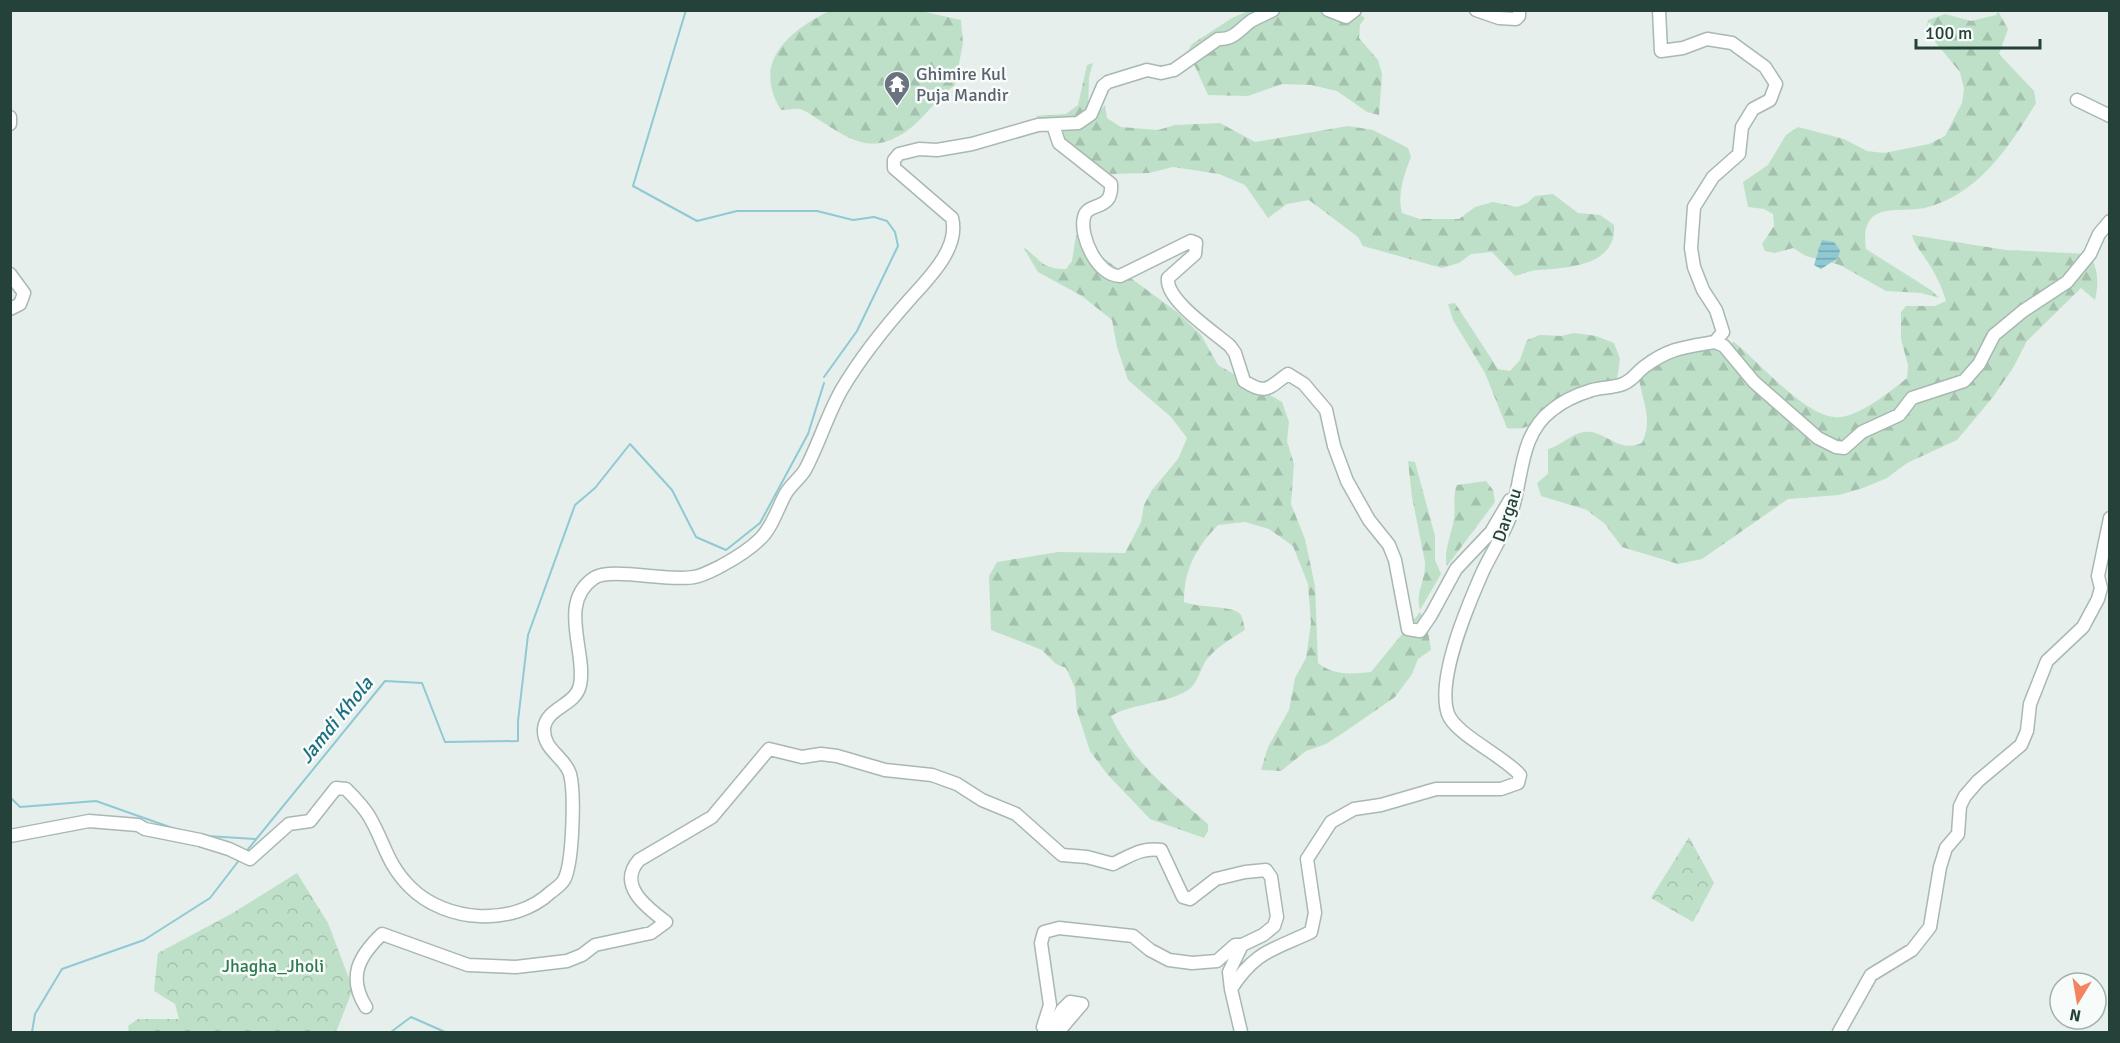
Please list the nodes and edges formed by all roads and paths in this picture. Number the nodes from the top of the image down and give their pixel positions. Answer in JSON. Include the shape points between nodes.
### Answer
{"nodes":[{"id":1,"x":1273,"y":10,"type":"edge"},
{"id":2,"x":1328,"y":10,"type":"edge"},
{"id":3,"x":1355,"y":10,"type":"edge"},
{"id":4,"x":1476,"y":10,"type":"edge"},
{"id":5,"x":1519,"y":10,"type":"edge"},
{"id":6,"x":1659,"y":10,"type":"edge"},
{"id":7,"x":2077,"y":100,"type":"dead end"},
{"id":8,"x":2109,"y":116,"type":"edge"},
{"id":9,"x":10,"y":117,"type":"edge"},
{"id":10,"x":10,"y":124,"type":"edge"},
{"id":11,"x":1053,"y":124,"type":"junction"},
{"id":12,"x":2109,"y":221,"type":"edge"},
{"id":13,"x":10,"y":274,"type":"edge"},
{"id":14,"x":10,"y":309,"type":"edge"},
{"id":15,"x":1715,"y":342,"type":"junction"},
{"id":16,"x":1517,"y":488,"type":"junction"},
{"id":17,"x":2109,"y":519,"type":"edge"},
{"id":18,"x":10,"y":836,"type":"edge"},
{"id":19,"x":1242,"y":945,"type":"junction"},
{"id":20,"x":1232,"y":989,"type":"junction"},
{"id":21,"x":366,"y":1008,"type":"dead end"},
{"id":22,"x":1049,"y":1032,"type":"edge"},
{"id":23,"x":1058,"y":1032,"type":"edge"},
{"id":24,"x":1241,"y":1032,"type":"edge"},
{"id":25,"x":1839,"y":1032,"type":"edge"}],
"edges":[{"from":1,"to":11,"type":"street","via":[[1251,21],[1240,32],[1218,39],[1174,70],[1147,70],[1108,82],[1085,120],[1070,125]]},
{"from":2,"to":3,"type":"street","via":[[1346,16]]},
{"from":4,"to":5,"type":"street","via":[[1516,20]]},
{"from":6,"to":15,"type":"street","via":[[1661,51],[1707,39],[1732,43],[1765,67],[1776,84],[1770,100],[1753,109],[1742,127],[1739,154],[1713,177],[1694,207],[1694,267],[1723,332]]},
{"from":7,"to":8,"type":"street"},
{"from":9,"to":10,"type":"street"},
{"from":11,"to":16,"type":"street","via":[[1059,143],[1111,184],[1106,202],[1089,210],[1083,219],[1083,230],[1098,265],[1120,276],[1191,241],[1196,243],[1195,254],[1168,278],[1174,298],[1230,346],[1244,381],[1262,389],[1272,388],[1288,374],[1304,384],[1326,410],[1347,481],[1369,520],[1389,545],[1400,573],[1400,599],[1408,629],[1420,631],[1456,569],[1491,532]]},
{"from":11,"to":18,"type":"street","via":[[972,144],[899,154],[894,168],[952,218],[952,237],[941,265],[889,322],[844,386],[805,470],[787,491],[762,538],[721,565],[694,577],[603,574],[589,583],[580,596],[575,628],[580,685],[573,697],[549,716],[544,729],[546,744],[570,775],[570,861],[563,881],[529,909],[505,915],[457,914],[412,889],[386,857],[368,813],[343,788],[336,788],[310,820],[289,824],[249,859],[230,849],[145,830],[138,825],[89,821]]},
{"from":12,"to":15,"type":"street","via":[[2090,254],[2067,282],[1994,335],[1979,364],[1964,381],[1912,398],[1899,415],[1862,432],[1845,448],[1818,438],[1754,382],[1724,346]]},
{"from":13,"to":14,"type":"street","via":[[24,293],[20,303]]},
{"from":15,"to":16,"type":"street","name":"Dargau","via":[[1678,347],[1642,369],[1632,380],[1612,388],[1594,389],[1551,410],[1525,446]]},
{"from":16,"to":20,"type":"street","name":"Dargau","via":[[1511,513],[1448,664],[1444,700],[1449,717],[1509,762],[1520,775],[1518,783],[1501,789],[1427,791],[1354,809],[1331,822],[1307,859],[1315,913],[1311,932],[1261,954],[1244,969]]},
{"from":17,"to":25,"type":"street","via":[[2098,599],[2083,627],[2047,661],[2030,704],[2021,745],[1978,781],[1960,806],[1958,834],[1943,856],[1930,927],[1912,950],[1871,975]]},
{"from":19,"to":20,"type":"street","via":[[1229,972]]},
{"from":19,"to":21,"type":"street","via":[[1263,935],[1274,926],[1277,917],[1271,877],[1266,870],[1216,879],[1190,899],[1183,897],[1161,850],[1149,848],[1113,864],[1086,856],[1062,855],[1016,814],[957,784],[932,775],[873,768],[837,756],[802,757],[769,749],[712,817],[633,867],[630,878],[637,896],[666,921],[651,933],[595,945],[582,955],[556,964],[499,967],[468,965],[382,933],[363,954],[357,971],[358,988]]},
{"from":19,"to":22,"type":"street","via":[[1235,945],[1217,961],[1192,963],[1169,960],[1133,936],[1059,928],[1044,932],[1041,943],[1050,1005],[1043,1027]]},
{"from":20,"to":24,"type":"street"},
{"from":22,"to":23,"type":"street","via":[[1070,1002],[1082,1004]]}]}
